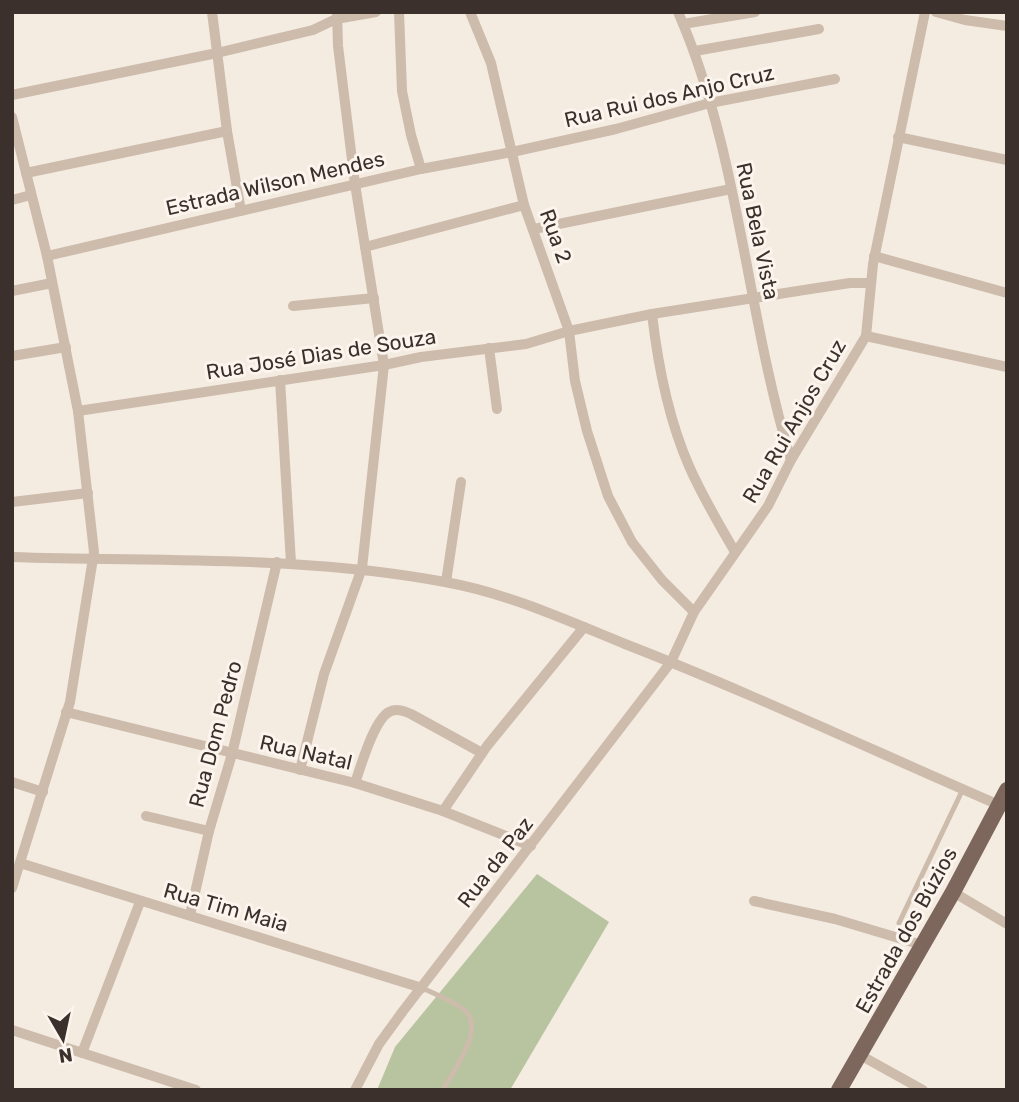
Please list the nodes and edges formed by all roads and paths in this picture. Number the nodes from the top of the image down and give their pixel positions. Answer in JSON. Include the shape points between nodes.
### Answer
{"nodes":[{"id":1,"x":212,"y":12,"type":"edge"},
{"id":2,"x":376,"y":12,"type":"edge"},
{"id":3,"x":399,"y":12,"type":"edge"},
{"id":4,"x":470,"y":12,"type":"edge"},
{"id":5,"x":678,"y":12,"type":"edge"},
{"id":6,"x":755,"y":12,"type":"edge"},
{"id":7,"x":925,"y":12,"type":"edge"},
{"id":8,"x":936,"y":12,"type":"edge"},
{"id":9,"x":336,"y":15,"type":"edge"},
{"id":10,"x":683,"y":24,"type":"junction"},
{"id":11,"x":1007,"y":26,"type":"edge"},
{"id":12,"x":819,"y":29,"type":"dead end"},
{"id":13,"x":695,"y":51,"type":"junction"},
{"id":14,"x":217,"y":53,"type":"junction"},
{"id":15,"x":835,"y":79,"type":"dead end"},
{"id":16,"x":12,"y":95,"type":"edge"},
{"id":17,"x":710,"y":103,"type":"junction"},
{"id":18,"x":12,"y":117,"type":"edge"},
{"id":19,"x":227,"y":131,"type":"junction"},
{"id":20,"x":898,"y":137,"type":"junction"},
{"id":21,"x":512,"y":152,"type":"junction"},
{"id":22,"x":1007,"y":160,"type":"edge"},
{"id":23,"x":421,"y":169,"type":"junction"},
{"id":24,"x":26,"y":173,"type":"junction"},
{"id":25,"x":355,"y":184,"type":"junction"},
{"id":26,"x":731,"y":189,"type":"junction"},
{"id":27,"x":32,"y":195,"type":"junction"},
{"id":28,"x":12,"y":200,"type":"edge"},
{"id":29,"x":524,"y":205,"type":"junction"},
{"id":30,"x":241,"y":211,"type":"junction"},
{"id":31,"x":534,"y":229,"type":"junction"},
{"id":32,"x":365,"y":247,"type":"junction"},
{"id":33,"x":47,"y":256,"type":"junction"},
{"id":34,"x":874,"y":256,"type":"junction"},
{"id":35,"x":52,"y":283,"type":"junction"},
{"id":36,"x":870,"y":283,"type":"junction"},
{"id":37,"x":12,"y":291,"type":"edge"},
{"id":38,"x":1007,"y":293,"type":"edge"},
{"id":39,"x":374,"y":298,"type":"junction"},
{"id":40,"x":753,"y":298,"type":"junction"},
{"id":41,"x":293,"y":306,"type":"dead end"},
{"id":42,"x":652,"y":314,"type":"junction"},
{"id":43,"x":569,"y":331,"type":"junction"},
{"id":44,"x":866,"y":336,"type":"junction"},
{"id":45,"x":66,"y":347,"type":"junction"},
{"id":46,"x":489,"y":348,"type":"junction"},
{"id":47,"x":12,"y":356,"type":"edge"},
{"id":48,"x":384,"y":365,"type":"junction"},
{"id":49,"x":1007,"y":367,"type":"edge"},
{"id":50,"x":280,"y":380,"type":"junction"},
{"id":51,"x":497,"y":409,"type":"dead end"},
{"id":52,"x":78,"y":411,"type":"junction"},
{"id":53,"x":791,"y":460,"type":"junction"},
{"id":54,"x":461,"y":482,"type":"dead end"},
{"id":55,"x":88,"y":493,"type":"junction"},
{"id":56,"x":12,"y":502,"type":"edge"},
{"id":57,"x":735,"y":552,"type":"junction"},
{"id":58,"x":12,"y":557,"type":"edge"},
{"id":59,"x":93,"y":560,"type":"junction"},
{"id":60,"x":277,"y":562,"type":"junction"},
{"id":61,"x":290,"y":563,"type":"junction"},
{"id":62,"x":362,"y":568,"type":"junction"},
{"id":63,"x":446,"y":582,"type":"junction"},
{"id":64,"x":694,"y":612,"type":"junction"},
{"id":65,"x":584,"y":628,"type":"junction"},
{"id":66,"x":671,"y":662,"type":"junction"},
{"id":67,"x":66,"y":712,"type":"junction"},
{"id":68,"x":482,"y":753,"type":"junction"},
{"id":69,"x":232,"y":754,"type":"junction"},
{"id":70,"x":300,"y":770,"type":"junction"},
{"id":71,"x":12,"y":782,"type":"edge"},
{"id":72,"x":355,"y":783,"type":"junction"},
{"id":73,"x":963,"y":789,"type":"junction"},
{"id":74,"x":43,"y":792,"type":"junction"},
{"id":75,"x":1003,"y":798,"type":"edge"},
{"id":76,"x":443,"y":811,"type":"junction"},
{"id":77,"x":146,"y":816,"type":"dead end"},
{"id":78,"x":209,"y":831,"type":"junction"},
{"id":79,"x":531,"y":846,"type":"junction"},
{"id":80,"x":20,"y":863,"type":"junction"},
{"id":81,"x":12,"y":888,"type":"edge"},
{"id":82,"x":953,"y":892,"type":"junction"},
{"id":83,"x":754,"y":901,"type":"dead end"},
{"id":84,"x":140,"y":902,"type":"junction"},
{"id":85,"x":190,"y":915,"type":"junction"},
{"id":86,"x":899,"y":923,"type":"dead end"},
{"id":87,"x":1007,"y":924,"type":"edge"},
{"id":88,"x":922,"y":945,"type":"junction"},
{"id":89,"x":422,"y":988,"type":"junction"},
{"id":90,"x":12,"y":1030,"type":"edge"},
{"id":91,"x":82,"y":1053,"type":"junction"},
{"id":92,"x":860,"y":1055,"type":"junction"},
{"id":93,"x":196,"y":1090,"type":"edge"},
{"id":94,"x":355,"y":1090,"type":"edge"},
{"id":95,"x":443,"y":1090,"type":"edge"},
{"id":96,"x":839,"y":1090,"type":"edge"},
{"id":97,"x":923,"y":1090,"type":"edge"}],
"edges":[{"from":1,"to":14,"type":"street"},
{"from":2,"to":9,"type":"street"},
{"from":3,"to":23,"type":"street","via":[[402,91]]},
{"from":4,"to":21,"type":"street","name":"Rua 2","via":[[491,63]]},
{"from":5,"to":10,"type":"street","name":"Rua Bela Vista"},
{"from":6,"to":10,"type":"street"},
{"from":7,"to":20,"type":"street","name":"Rua Rui Anjos Cruz"},
{"from":8,"to":11,"type":"street"},
{"from":9,"to":14,"type":"street","via":[[313,30]]},
{"from":9,"to":25,"type":"street"},
{"from":10,"to":13,"type":"street","name":"Rua Bela Vista"},
{"from":12,"to":13,"type":"street"},
{"from":13,"to":17,"type":"street","name":"Rua Bela Vista"},
{"from":14,"to":16,"type":"street"},
{"from":14,"to":19,"type":"street"},
{"from":15,"to":17,"type":"street","name":"Rua Rui dos Anjo Cruz"},
{"from":17,"to":21,"type":"street","name":"Rua Rui dos Anjo Cruz"},
{"from":17,"to":26,"type":"street","name":"Rua Bela Vista"},
{"from":18,"to":24,"type":"street"},
{"from":19,"to":24,"type":"street"},
{"from":19,"to":30,"type":"street"},
{"from":20,"to":22,"type":"street"},
{"from":20,"to":34,"type":"street","name":"Rua Rui Anjos Cruz"},
{"from":21,"to":23,"type":"street","name":"Estrada Wilson Mendes"},
{"from":21,"to":29,"type":"street","name":"Rua 2"},
{"from":23,"to":25,"type":"street","name":"Estrada Wilson Mendes"},
{"from":24,"to":27,"type":"street"},
{"from":25,"to":30,"type":"street","name":"Estrada Wilson Mendes"},
{"from":25,"to":32,"type":"street"},
{"from":26,"to":31,"type":"street"},
{"from":26,"to":40,"type":"street","name":"Rua Bela Vista"},
{"from":27,"to":28,"type":"street"},
{"from":27,"to":33,"type":"street"},
{"from":29,"to":31,"type":"street","name":"Rua 2"},
{"from":29,"to":32,"type":"street"},
{"from":30,"to":33,"type":"street","name":"Estrada Wilson Mendes"},
{"from":31,"to":43,"type":"street","name":"Rua 2"},
{"from":32,"to":39,"type":"street"},
{"from":33,"to":35,"type":"street"},
{"from":34,"to":36,"type":"street","name":"Rua Rui Anjos Cruz"},
{"from":34,"to":38,"type":"street"},
{"from":35,"to":37,"type":"street"},
{"from":35,"to":45,"type":"street"},
{"from":36,"to":40,"type":"street","name":"Rua José Dias de Souza"},
{"from":36,"to":44,"type":"street","name":"Rua Rui Anjos Cruz"},
{"from":39,"to":41,"type":"street"},
{"from":39,"to":48,"type":"street"},
{"from":40,"to":42,"type":"street","name":"Rua José Dias de Souza"},
{"from":40,"to":53,"type":"street","name":"Rua Bela Vista"},
{"from":42,"to":43,"type":"street","name":"Rua José Dias de Souza"},
{"from":42,"to":57,"type":"street","via":[[657,359],[676,431],[689,467]]},
{"from":43,"to":46,"type":"street","name":"Rua José Dias de Souza","via":[[526,344]]},
{"from":43,"to":64,"type":"street","name":"Rua 2","via":[[575,381],[608,496],[632,542]]},
{"from":44,"to":49,"type":"street"},
{"from":44,"to":53,"type":"street","name":"Rua Rui Anjos Cruz"},
{"from":45,"to":47,"type":"street"},
{"from":45,"to":52,"type":"street"},
{"from":46,"to":48,"type":"street","name":"Rua José Dias de Souza"},
{"from":46,"to":51,"type":"street"},
{"from":48,"to":50,"type":"street","name":"Rua José Dias de Souza"},
{"from":48,"to":62,"type":"street"},
{"from":50,"to":52,"type":"street","name":"Rua José Dias de Souza"},
{"from":50,"to":61,"type":"street"},
{"from":52,"to":55,"type":"street"},
{"from":53,"to":57,"type":"street","name":"Rua Rui Anjos Cruz","via":[[768,506]]},
{"from":54,"to":63,"type":"street"},
{"from":55,"to":56,"type":"street"},
{"from":55,"to":59,"type":"street"},
{"from":57,"to":64,"type":"street","name":"Rua Rui Anjos Cruz"},
{"from":58,"to":59,"type":"street"},
{"from":59,"to":60,"type":"street"},
{"from":59,"to":67,"type":"street"},
{"from":60,"to":61,"type":"street"},
{"from":60,"to":69,"type":"street","name":"Rua Dom Pedro"},
{"from":61,"to":62,"type":"street"},
{"from":62,"to":63,"type":"street"},
{"from":62,"to":70,"type":"street","via":[[324,674]]},
{"from":63,"to":65,"type":"street"},
{"from":64,"to":66,"type":"street","name":"Rua Rui Anjos Cruz"},
{"from":65,"to":66,"type":"street"},
{"from":65,"to":68,"type":"street"},
{"from":66,"to":73,"type":"street"},
{"from":66,"to":79,"type":"street","name":"Rua da Paz"},
{"from":67,"to":69,"type":"street","name":"Rua Natal"},
{"from":67,"to":74,"type":"street"},
{"from":68,"to":72,"type":"street","via":[[411,714],[390,711],[380,720]]},
{"from":68,"to":76,"type":"street"},
{"from":69,"to":70,"type":"street","name":"Rua Natal"},
{"from":69,"to":78,"type":"street","name":"Rua Dom Pedro"},
{"from":70,"to":72,"type":"street","name":"Rua Natal"},
{"from":71,"to":74,"type":"street"},
{"from":72,"to":76,"type":"street","name":"Rua Natal"},
{"from":73,"to":75,"type":"street"},
{"from":73,"to":86,"type":"lane"},
{"from":74,"to":80,"type":"street"},
{"from":75,"to":82,"type":"main road","name":"Estrada dos Búzios"},
{"from":76,"to":79,"type":"street","name":"Rua Natal"},
{"from":77,"to":78,"type":"street"},
{"from":78,"to":85,"type":"street","name":"Rua Dom Pedro"},
{"from":79,"to":89,"type":"street","name":"Rua da Paz"},
{"from":80,"to":81,"type":"street"},
{"from":80,"to":84,"type":"street","name":"Rua Tim Maia"},
{"from":82,"to":87,"type":"street"},
{"from":82,"to":88,"type":"main road","name":"Estrada dos Búzios"},
{"from":83,"to":88,"type":"street"},
{"from":84,"to":85,"type":"street","name":"Rua Tim Maia"},
{"from":84,"to":91,"type":"street"},
{"from":85,"to":89,"type":"street","name":"Rua Tim Maia"},
{"from":88,"to":92,"type":"main road","name":"Estrada dos Búzios"},
{"from":89,"to":94,"type":"street","name":"Rua da Paz","via":[[379,1044]]},
{"from":89,"to":95,"type":"lane","via":[[463,1009],[472,1020],[473,1034]]},
{"from":90,"to":91,"type":"street"},
{"from":91,"to":93,"type":"street"},
{"from":92,"to":96,"type":"main road","name":"Estrada dos Búzios"},
{"from":92,"to":97,"type":"street"}]}
